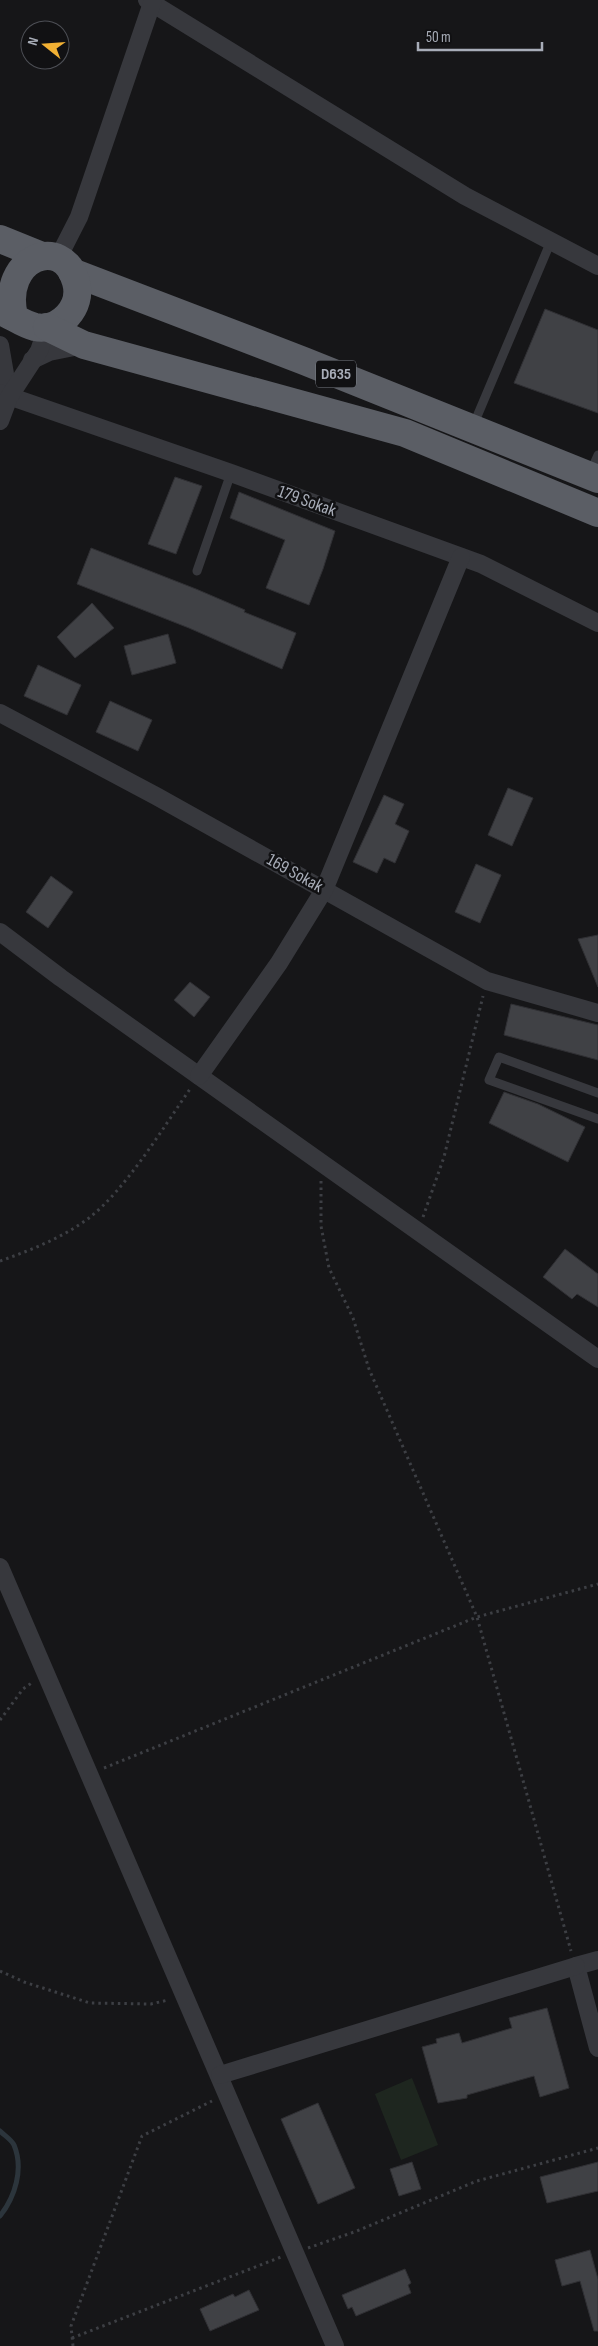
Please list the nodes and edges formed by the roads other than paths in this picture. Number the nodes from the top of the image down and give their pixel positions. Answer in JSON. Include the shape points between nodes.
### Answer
{"nodes":[{"id":1,"x":150,"y":1,"type":"edge"},
{"id":2,"x":0,"y":239,"type":"edge"},
{"id":3,"x":550,"y":241,"type":"junction"},
{"id":4,"x":57,"y":262,"type":"junction"},
{"id":5,"x":598,"y":266,"type":"edge"},
{"id":6,"x":5,"y":322,"type":"edge"},
{"id":7,"x":47,"y":327,"type":"junction"},
{"id":8,"x":84,"y":345,"type":"junction"},
{"id":9,"x":0,"y":346,"type":"edge"},
{"id":10,"x":32,"y":360,"type":"junction"},
{"id":11,"x":4,"y":395,"type":"edge"},
{"id":12,"x":0,"y":421,"type":"edge"},
{"id":13,"x":472,"y":428,"type":"junction"},
{"id":14,"x":595,"y":470,"type":"edge"},
{"id":15,"x":231,"y":473,"type":"junction"},
{"id":16,"x":598,"y":513,"type":"edge"},
{"id":17,"x":461,"y":557,"type":"junction"},
{"id":18,"x":197,"y":571,"type":"dead end"},
{"id":19,"x":598,"y":623,"type":"edge"},
{"id":20,"x":0,"y":713,"type":"edge"},
{"id":21,"x":324,"y":890,"type":"junction"},
{"id":22,"x":0,"y":932,"type":"edge"},
{"id":23,"x":598,"y":1014,"type":"edge"},
{"id":24,"x":199,"y":1076,"type":"junction"},
{"id":25,"x":598,"y":1093,"type":"edge"},
{"id":26,"x":598,"y":1119,"type":"edge"},
{"id":27,"x":598,"y":1359,"type":"edge"},
{"id":28,"x":0,"y":1567,"type":"edge"},
{"id":29,"x":598,"y":1960,"type":"edge"},
{"id":30,"x":576,"y":1966,"type":"junction"},
{"id":31,"x":598,"y":2048,"type":"edge"},
{"id":32,"x":220,"y":2075,"type":"junction"},
{"id":33,"x":334,"y":2346,"type":"edge"}],
"edges":[{"from":1,"to":3,"type":"street","via":[[465,196]]},
{"from":1,"to":4,"type":"street","via":[[79,217]]},
{"from":2,"to":4,"type":"highway","number":"D635"},
{"from":3,"to":5,"type":"street"},
{"from":3,"to":13,"type":"lane"},
{"from":4,"to":6,"type":"highway","number":"D635","via":[[30,258],[12,272],[7,282]]},
{"from":4,"to":7,"type":"highway","via":[[76,283],[77,295],[74,306],[63,320]]},
{"from":4,"to":13,"type":"highway","number":"D635"},
{"from":6,"to":7,"type":"highway","number":"D635"},
{"from":7,"to":8,"type":"highway","number":"D635"},
{"from":7,"to":10,"type":"street","via":[[39,351]]},
{"from":8,"to":10,"type":"street","via":[[49,352]]},
{"from":8,"to":16,"type":"highway","number":"D635","via":[[406,433]]},
{"from":9,"to":11,"type":"street"},
{"from":10,"to":11,"type":"street"},
{"from":11,"to":12,"type":"street"},
{"from":11,"to":15,"type":"street","name":"179 Sokak"},
{"from":13,"to":14,"type":"highway","number":"D635"},
{"from":15,"to":17,"type":"street","name":"179 Sokak"},
{"from":15,"to":18,"type":"lane"},
{"from":17,"to":19,"type":"street","name":"179 Sokak"},
{"from":17,"to":21,"type":"street"},
{"from":20,"to":21,"type":"street","name":"169 Sokak"},
{"from":21,"to":23,"type":"street","name":"169 Sokak","via":[[486,981]]},
{"from":21,"to":24,"type":"street","via":[[280,963]]},
{"from":22,"to":24,"type":"street"},
{"from":24,"to":27,"type":"street"},
{"from":25,"to":26,"type":"lane","via":[[499,1056],[489,1080]]},
{"from":28,"to":32,"type":"street"},
{"from":29,"to":30,"type":"street"},
{"from":30,"to":31,"type":"street"},
{"from":30,"to":32,"type":"street"},
{"from":32,"to":33,"type":"street"}]}
